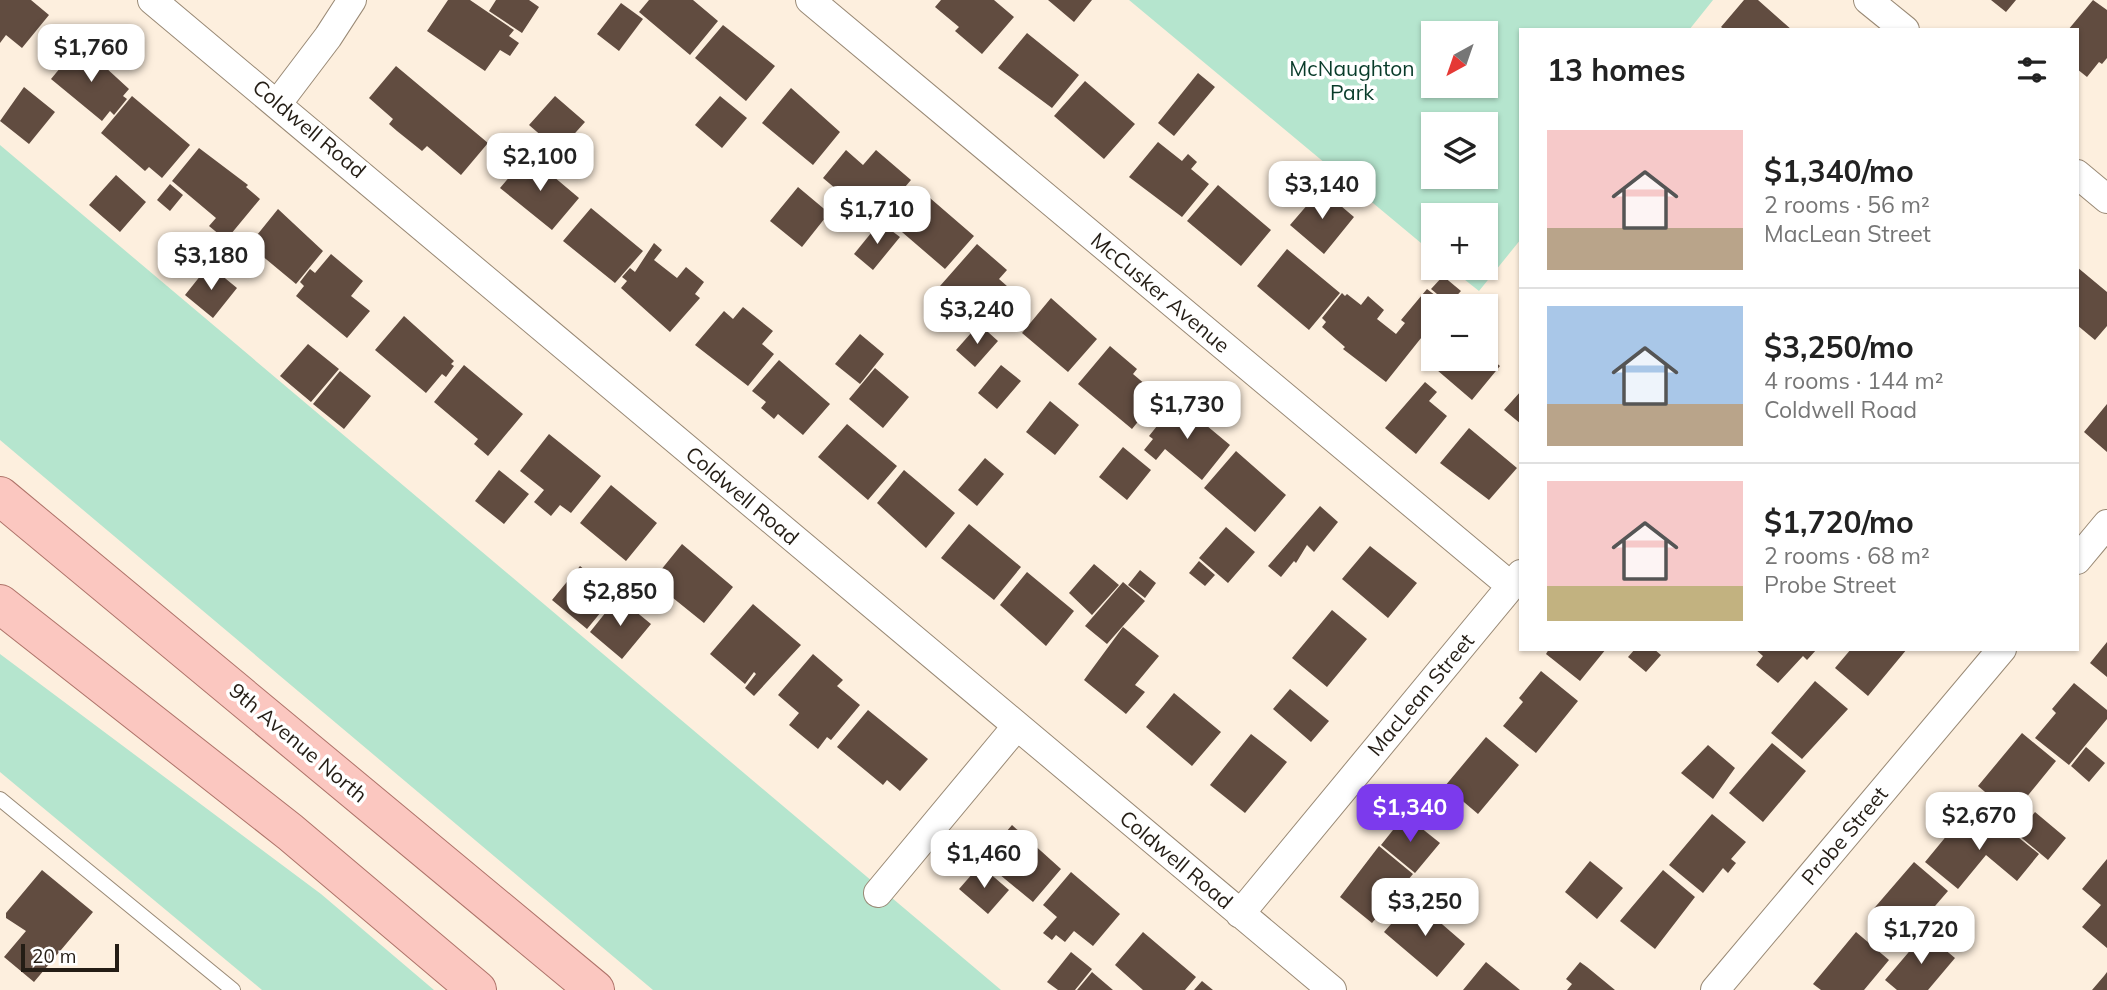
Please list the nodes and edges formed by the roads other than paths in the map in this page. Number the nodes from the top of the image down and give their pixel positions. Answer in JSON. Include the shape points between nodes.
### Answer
{"nodes":[{"id":1,"x":152,"y":0,"type":"edge"},
{"id":2,"x":352,"y":0,"type":"edge"},
{"id":3,"x":810,"y":0,"type":"edge"},
{"id":4,"x":1868,"y":0,"type":"edge"},
{"id":5,"x":1903,"y":28,"type":"edge"},
{"id":6,"x":278,"y":103,"type":"junction"},
{"id":7,"x":2079,"y":176,"type":"edge"},
{"id":8,"x":2107,"y":199,"type":"edge"},
{"id":9,"x":0,"y":496,"type":"edge"},
{"id":10,"x":2107,"y":524,"type":"edge"},
{"id":11,"x":2079,"y":558,"type":"edge"},
{"id":12,"x":1516,"y":580,"type":"edge"},
{"id":13,"x":0,"y":604,"type":"edge"},
{"id":14,"x":2000,"y":651,"type":"edge"},
{"id":15,"x":1016,"y":727,"type":"junction"},
{"id":16,"x":0,"y":799,"type":"edge"},
{"id":17,"x":878,"y":893,"type":"dead end"},
{"id":18,"x":1240,"y":914,"type":"junction"},
{"id":19,"x":233,"y":990,"type":"edge"},
{"id":20,"x":477,"y":990,"type":"edge"},
{"id":21,"x":596,"y":990,"type":"edge"},
{"id":22,"x":1332,"y":990,"type":"edge"},
{"id":23,"x":1715,"y":990,"type":"edge"}],
"edges":[{"from":1,"to":6,"type":"street","name":"Coldwell Road"},
{"from":2,"to":6,"type":"street"},
{"from":3,"to":12,"type":"street","name":"McCusker Avenue"},
{"from":4,"to":5,"type":"street"},
{"from":6,"to":15,"type":"street","name":"Coldwell Road"},
{"from":7,"to":8,"type":"street"},
{"from":9,"to":21,"type":"main road","name":"9th Avenue North"},
{"from":10,"to":11,"type":"street"},
{"from":12,"to":18,"type":"street","name":"MacLean Street"},
{"from":13,"to":20,"type":"main road","via":[[290,832]]},
{"from":14,"to":23,"type":"street","name":"Probe Street"},
{"from":15,"to":17,"type":"street"},
{"from":15,"to":18,"type":"street","name":"Coldwell Road"},
{"from":16,"to":19,"type":"lane"},
{"from":18,"to":22,"type":"street","name":"Coldwell Road"}]}
